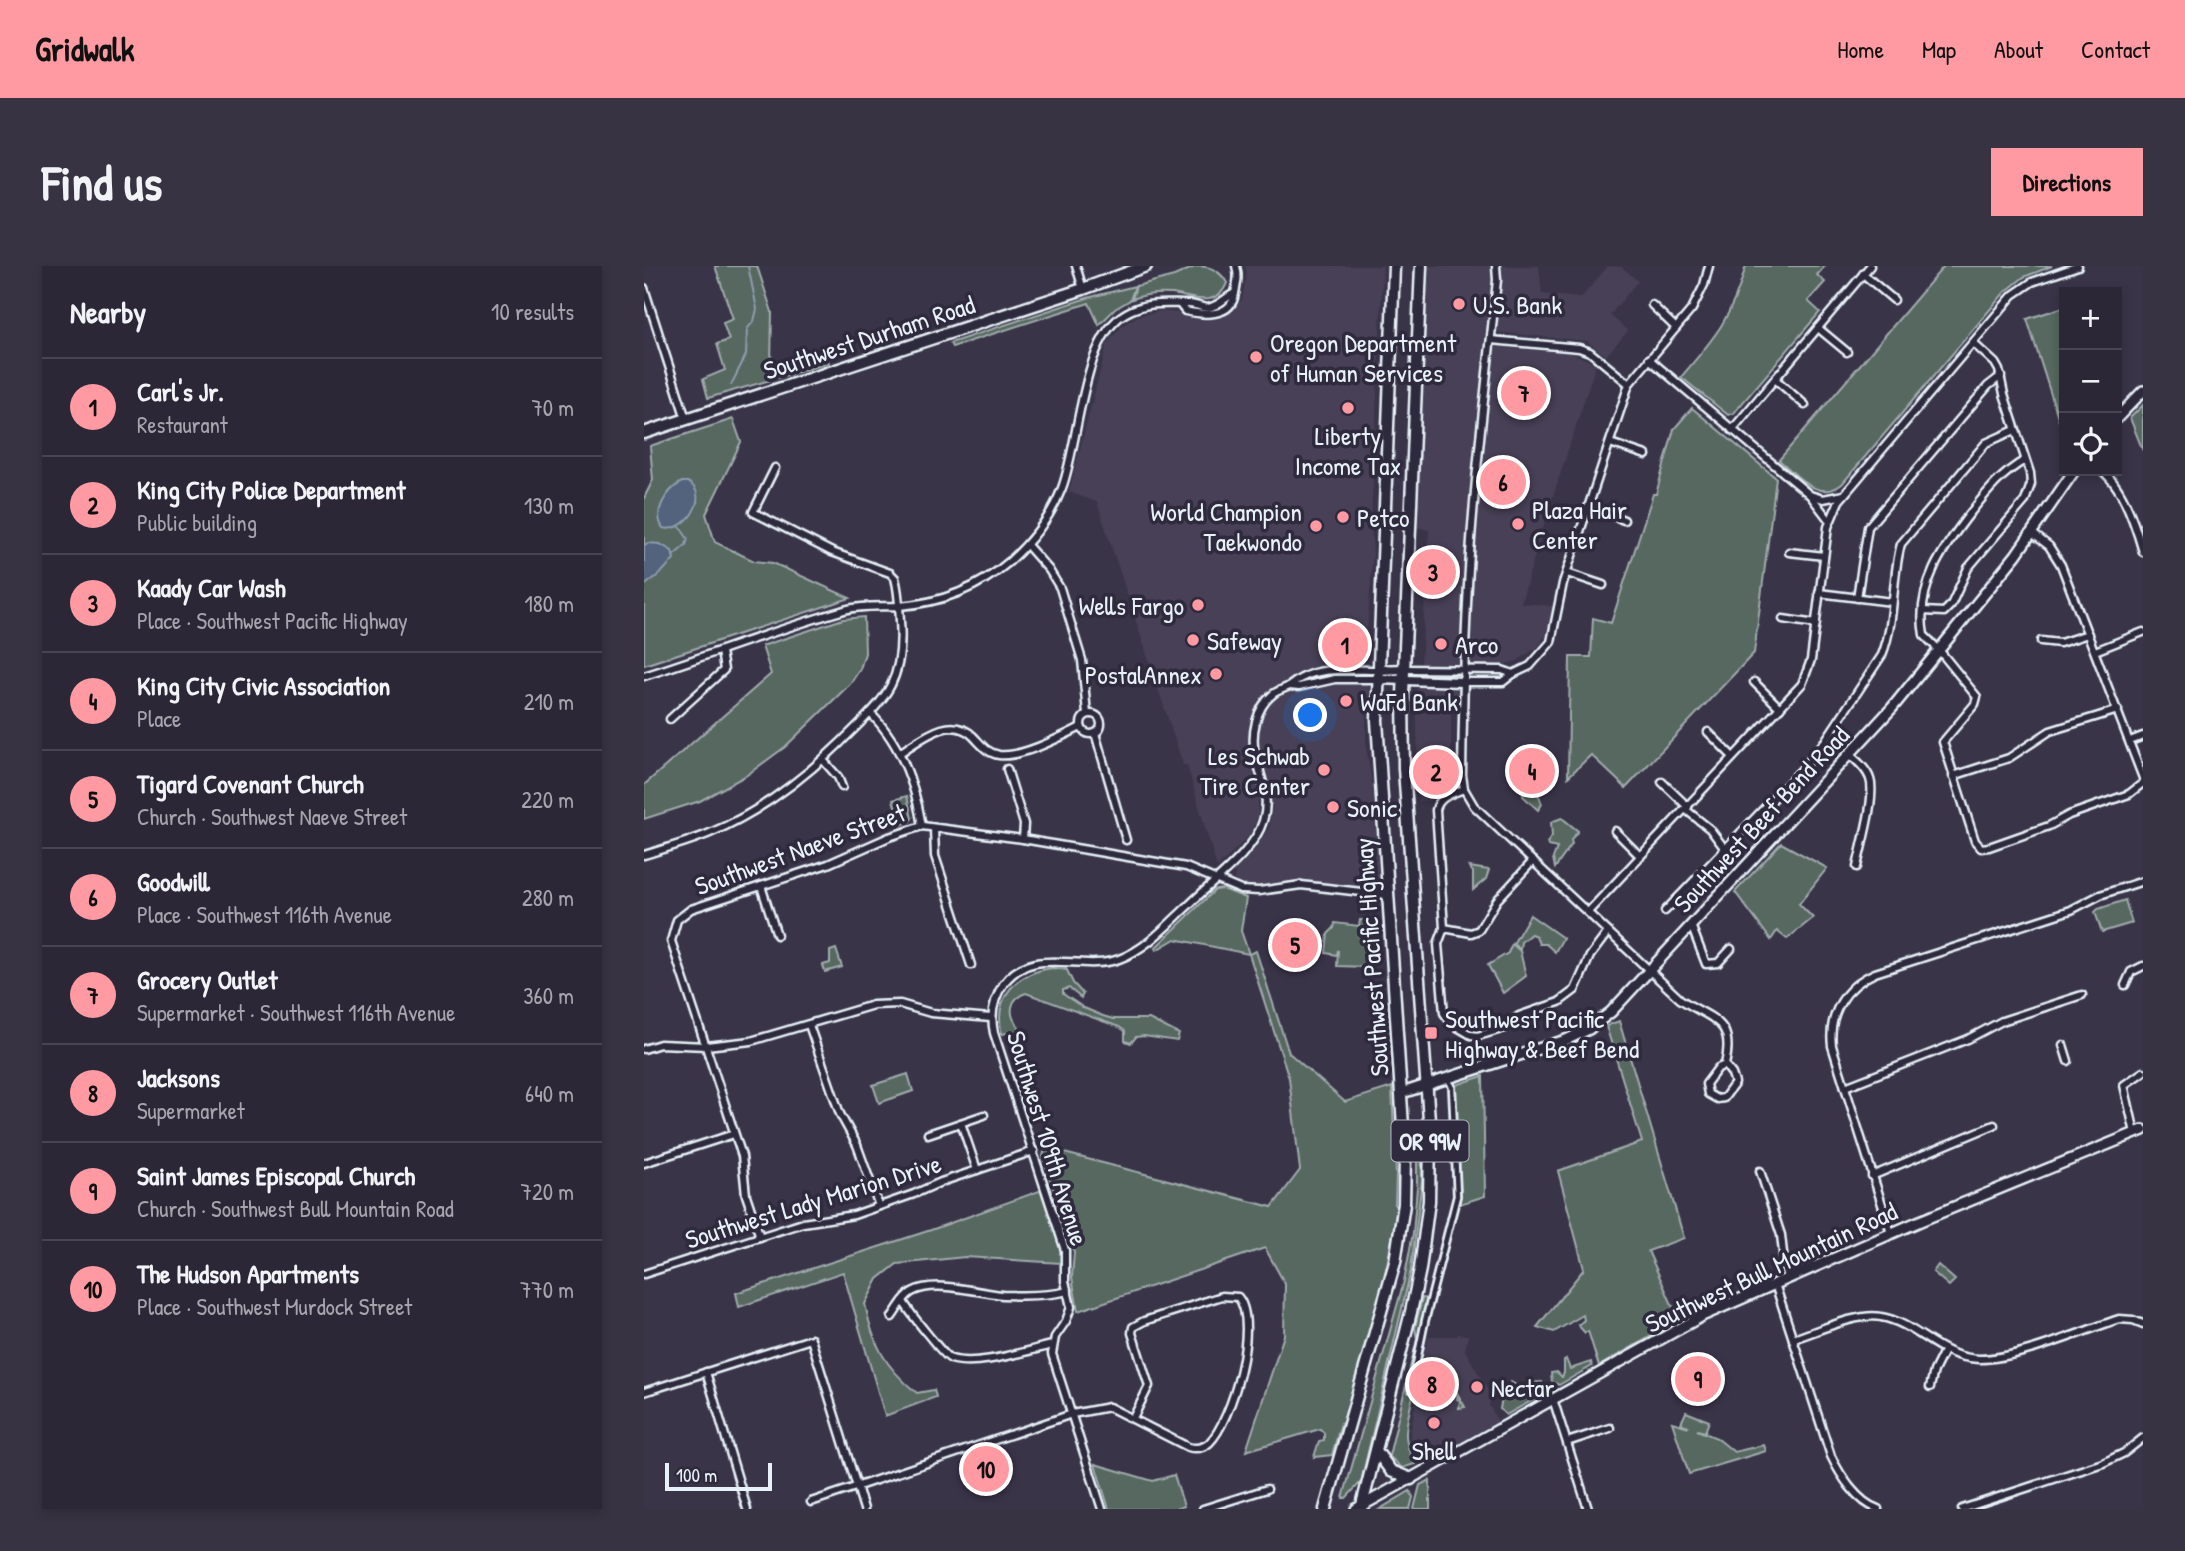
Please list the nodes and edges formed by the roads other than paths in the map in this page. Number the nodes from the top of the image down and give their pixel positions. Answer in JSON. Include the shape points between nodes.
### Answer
{"nodes":[{"id":1,"x":1076,"y":266,"type":"edge"},
{"id":2,"x":1146,"y":266,"type":"edge"},
{"id":3,"x":1236,"y":266,"type":"edge"},
{"id":4,"x":1394,"y":266,"type":"edge"},
{"id":5,"x":1420,"y":266,"type":"edge"},
{"id":6,"x":1496,"y":266,"type":"edge"},
{"id":7,"x":1709,"y":266,"type":"edge"},
{"id":8,"x":1870,"y":266,"type":"edge"},
{"id":9,"x":2078,"y":266,"type":"edge"},
{"id":10,"x":1863,"y":274,"type":"junction"},
{"id":11,"x":644,"y":288,"type":"edge"},
{"id":12,"x":1083,"y":289,"type":"junction"},
{"id":13,"x":1894,"y":300,"type":"dead end"},
{"id":14,"x":1652,"y":305,"type":"dead end"},
{"id":15,"x":1676,"y":328,"type":"junction"},
{"id":16,"x":1818,"y":328,"type":"junction"},
{"id":17,"x":1491,"y":340,"type":"junction"},
{"id":18,"x":1973,"y":343,"type":"junction"},
{"id":19,"x":1847,"y":352,"type":"dead end"},
{"id":20,"x":1649,"y":359,"type":"junction"},
{"id":21,"x":2001,"y":376,"type":"junction"},
{"id":22,"x":1775,"y":379,"type":"junction"},
{"id":23,"x":1629,"y":384,"type":"junction"},
{"id":24,"x":2143,"y":391,"type":"edge"},
{"id":25,"x":1805,"y":405,"type":"dead end"},
{"id":26,"x":2122,"y":413,"type":"edge"},
{"id":27,"x":686,"y":419,"type":"junction"},
{"id":28,"x":1732,"y":430,"type":"junction"},
{"id":29,"x":2015,"y":430,"type":"junction"},
{"id":30,"x":644,"y":433,"type":"edge"},
{"id":31,"x":1610,"y":443,"type":"junction"},
{"id":32,"x":1646,"y":455,"type":"dead end"},
{"id":33,"x":2025,"y":460,"type":"junction"},
{"id":34,"x":775,"y":468,"type":"dead end"},
{"id":35,"x":2071,"y":476,"type":"edge"},
{"id":36,"x":2108,"y":476,"type":"edge"},
{"id":37,"x":1846,"y":494,"type":"junction"},
{"id":38,"x":1810,"y":495,"type":"junction"},
{"id":39,"x":1589,"y":507,"type":"junction"},
{"id":40,"x":1625,"y":520,"type":"dead end"},
{"id":41,"x":1829,"y":520,"type":"junction"},
{"id":42,"x":2032,"y":533,"type":"junction"},
{"id":43,"x":1027,"y":545,"type":"junction"},
{"id":44,"x":1789,"y":552,"type":"dead end"},
{"id":45,"x":2143,"y":552,"type":"edge"},
{"id":46,"x":1824,"y":556,"type":"junction"},
{"id":47,"x":1567,"y":573,"type":"junction"},
{"id":48,"x":1603,"y":585,"type":"dead end"},
{"id":49,"x":1819,"y":593,"type":"junction"},
{"id":50,"x":1857,"y":598,"type":"junction"},
{"id":51,"x":1892,"y":603,"type":"junction"},
{"id":52,"x":899,"y":606,"type":"junction"},
{"id":53,"x":1923,"y":611,"type":"junction"},
{"id":54,"x":1783,"y":619,"type":"dead end"},
{"id":55,"x":1816,"y":624,"type":"junction"},
{"id":56,"x":2143,"y":632,"type":"edge"},
{"id":57,"x":2088,"y":634,"type":"junction"},
{"id":58,"x":2042,"y":641,"type":"dead end"},
{"id":59,"x":1939,"y":649,"type":"junction"},
{"id":60,"x":720,"y":651,"type":"junction"},
{"id":61,"x":2095,"y":651,"type":"junction"},
{"id":62,"x":1404,"y":669,"type":"junction"},
{"id":63,"x":1465,"y":670,"type":"junction"},
{"id":64,"x":1513,"y":674,"type":"junction"},
{"id":65,"x":1377,"y":675,"type":"junction"},
{"id":66,"x":644,"y":676,"type":"edge"},
{"id":67,"x":1404,"y":681,"type":"junction"},
{"id":68,"x":1464,"y":682,"type":"junction"},
{"id":69,"x":1754,"y":682,"type":"dead end"},
{"id":70,"x":1780,"y":708,"type":"junction"},
{"id":71,"x":2118,"y":710,"type":"junction"},
{"id":72,"x":870,"y":713,"type":"junction"},
{"id":73,"x":1087,"y":714,"type":"junction"},
{"id":74,"x":670,"y":719,"type":"dead end"},
{"id":75,"x":1081,"y":727,"type":"junction"},
{"id":76,"x":1708,"y":732,"type":"dead end"},
{"id":77,"x":1094,"y":733,"type":"junction"},
{"id":78,"x":2143,"y":737,"type":"edge"},
{"id":79,"x":2130,"y":741,"type":"junction"},
{"id":80,"x":901,"y":752,"type":"junction"},
{"id":81,"x":1849,"y":754,"type":"junction"},
{"id":82,"x":1733,"y":757,"type":"junction"},
{"id":83,"x":823,"y":760,"type":"junction"},
{"id":84,"x":1007,"y":769,"type":"dead end"},
{"id":85,"x":1953,"y":776,"type":"junction"},
{"id":86,"x":1662,"y":782,"type":"dead end"},
{"id":87,"x":2143,"y":783,"type":"edge"},
{"id":88,"x":842,"y":788,"type":"dead end"},
{"id":89,"x":1464,"y":789,"type":"junction"},
{"id":90,"x":1686,"y":808,"type":"junction"},
{"id":91,"x":922,"y":825,"type":"junction"},
{"id":92,"x":934,"y":828,"type":"junction"},
{"id":93,"x":1615,"y":831,"type":"dead end"},
{"id":94,"x":1023,"y":839,"type":"junction"},
{"id":95,"x":1126,"y":840,"type":"dead end"},
{"id":96,"x":1725,"y":849,"type":"junction"},
{"id":97,"x":644,"y":855,"type":"edge"},
{"id":98,"x":1640,"y":856,"type":"junction"},
{"id":99,"x":1533,"y":861,"type":"junction"},
{"id":100,"x":1857,"y":867,"type":"dead end"},
{"id":101,"x":1216,"y":878,"type":"junction"},
{"id":102,"x":2143,"y":881,"type":"edge"},
{"id":103,"x":761,"y":886,"type":"junction"},
{"id":104,"x":1387,"y":895,"type":"junction"},
{"id":105,"x":1665,"y":911,"type":"dead end"},
{"id":106,"x":1588,"y":912,"type":"junction"},
{"id":107,"x":1691,"y":925,"type":"junction"},
{"id":108,"x":1444,"y":928,"type":"junction"},
{"id":109,"x":1608,"y":932,"type":"junction"},
{"id":110,"x":777,"y":935,"type":"dead end"},
{"id":111,"x":1731,"y":948,"type":"dead end"},
{"id":112,"x":971,"y":965,"type":"dead end"},
{"id":113,"x":2143,"y":966,"type":"edge"},
{"id":114,"x":1649,"y":970,"type":"junction"},
{"id":115,"x":2125,"y":985,"type":"dead end"},
{"id":116,"x":2082,"y":995,"type":"dead end"},
{"id":117,"x":991,"y":1018,"type":"junction"},
{"id":118,"x":809,"y":1025,"type":"junction"},
{"id":119,"x":2063,"y":1045,"type":"dead end"},
{"id":120,"x":705,"y":1046,"type":"junction"},
{"id":121,"x":644,"y":1049,"type":"edge"},
{"id":122,"x":2068,"y":1061,"type":"dead end"},
{"id":123,"x":1725,"y":1065,"type":"junction"},
{"id":124,"x":2143,"y":1072,"type":"edge"},
{"id":125,"x":1447,"y":1078,"type":"junction"},
{"id":126,"x":1427,"y":1085,"type":"junction"},
{"id":127,"x":1845,"y":1087,"type":"junction"},
{"id":128,"x":1402,"y":1093,"type":"junction"},
{"id":129,"x":984,"y":1115,"type":"dead end"},
{"id":130,"x":961,"y":1123,"type":"junction"},
{"id":131,"x":1994,"y":1125,"type":"dead end"},
{"id":132,"x":2139,"y":1131,"type":"edge"},
{"id":133,"x":734,"y":1134,"type":"junction"},
{"id":134,"x":928,"y":1134,"type":"dead end"},
{"id":135,"x":1034,"y":1151,"type":"junction"},
{"id":136,"x":644,"y":1163,"type":"edge"},
{"id":137,"x":977,"y":1170,"type":"junction"},
{"id":138,"x":1760,"y":1171,"type":"dead end"},
{"id":139,"x":1872,"y":1176,"type":"junction"},
{"id":140,"x":879,"y":1206,"type":"junction"},
{"id":141,"x":1891,"y":1233,"type":"junction"},
{"id":142,"x":760,"y":1237,"type":"junction"},
{"id":143,"x":644,"y":1274,"type":"edge"},
{"id":144,"x":1788,"y":1278,"type":"junction"},
{"id":145,"x":1775,"y":1284,"type":"junction"},
{"id":146,"x":1068,"y":1291,"type":"junction"},
{"id":147,"x":902,"y":1301,"type":"junction"},
{"id":148,"x":892,"y":1317,"type":"dead end"},
{"id":149,"x":2143,"y":1324,"type":"edge"},
{"id":150,"x":1793,"y":1339,"type":"junction"},
{"id":151,"x":1053,"y":1345,"type":"junction"},
{"id":152,"x":1944,"y":1351,"type":"junction"},
{"id":153,"x":706,"y":1372,"type":"junction"},
{"id":154,"x":1930,"y":1387,"type":"dead end"},
{"id":155,"x":1411,"y":1389,"type":"dead end"},
{"id":156,"x":644,"y":1392,"type":"edge"},
{"id":157,"x":1553,"y":1399,"type":"junction"},
{"id":158,"x":1072,"y":1414,"type":"junction"},
{"id":159,"x":1133,"y":1419,"type":"junction"},
{"id":160,"x":1611,"y":1428,"type":"dead end"},
{"id":161,"x":2143,"y":1438,"type":"edge"},
{"id":162,"x":1567,"y":1442,"type":"junction"},
{"id":163,"x":1377,"y":1452,"type":"junction"},
{"id":164,"x":1411,"y":1479,"type":"junction"},
{"id":165,"x":857,"y":1486,"type":"junction"},
{"id":166,"x":1267,"y":1489,"type":"dead end"},
{"id":167,"x":811,"y":1502,"type":"dead end"},
{"id":168,"x":1360,"y":1508,"type":"edge"},
{"id":169,"x":1874,"y":1508,"type":"edge"},
{"id":170,"x":747,"y":1509,"type":"edge"},
{"id":171,"x":864,"y":1509,"type":"edge"},
{"id":172,"x":1102,"y":1509,"type":"edge"},
{"id":173,"x":1203,"y":1509,"type":"edge"},
{"id":174,"x":1325,"y":1509,"type":"edge"},
{"id":175,"x":1588,"y":1509,"type":"edge"},
{"id":176,"x":1962,"y":1509,"type":"edge"}],
"edges":[{"from":1,"to":12,"type":"street"},
{"from":2,"to":12,"type":"main road","name":"Southwest Durham Road"},
{"from":3,"to":43,"type":"street","via":[[1236,293],[1218,305],[1141,306],[1119,317],[1105,332],[1095,351],[1062,487]]},
{"from":4,"to":65,"type":"main road","name":"Southwest Pacific Highway","number":"OR 99W"},
{"from":5,"to":62,"type":"main road","name":"Southwest Pacific Highway","number":"OR 99W"},
{"from":6,"to":17,"type":"street"},
{"from":7,"to":15,"type":"street","via":[[1699,298]]},
{"from":8,"to":10,"type":"street"},
{"from":9,"to":18,"type":"street","via":[[2020,289]]},
{"from":10,"to":13,"type":"street"},
{"from":10,"to":16,"type":"street"},
{"from":11,"to":27,"type":"street"},
{"from":12,"to":27,"type":"main road","name":"Southwest Durham Road"},
{"from":14,"to":15,"type":"street"},
{"from":15,"to":20,"type":"street"},
{"from":16,"to":19,"type":"street"},
{"from":16,"to":22,"type":"street"},
{"from":17,"to":23,"type":"street","via":[[1581,348]]},
{"from":17,"to":63,"type":"street","via":[[1471,541]]},
{"from":18,"to":21,"type":"street","via":[[1995,363]]},
{"from":18,"to":37,"type":"street"},
{"from":20,"to":23,"type":"street"},
{"from":20,"to":28,"type":"street"},
{"from":21,"to":29,"type":"street"},
{"from":21,"to":50,"type":"street","via":[[1873,519],[1866,534]]},
{"from":22,"to":25,"type":"street"},
{"from":22,"to":28,"type":"street"},
{"from":23,"to":31,"type":"street"},
{"from":24,"to":26,"type":"main road"},
{"from":27,"to":30,"type":"main road","name":"Southwest Durham Road"},
{"from":28,"to":38,"type":"street"},
{"from":29,"to":33,"type":"street"},
{"from":29,"to":51,"type":"street","via":[[1986,443],[1909,532],[1896,560]]},
{"from":31,"to":32,"type":"street"},
{"from":31,"to":39,"type":"street"},
{"from":33,"to":53,"type":"street","via":[[2011,467],[1989,490],[1946,544],[1927,586]]},
{"from":33,"to":53,"type":"street","via":[[2031,474],[2025,501],[1968,569],[1951,605],[1944,612]]},
{"from":34,"to":52,"type":"street","via":[[753,512],[832,552],[890,573]]},
{"from":35,"to":42,"type":"main road","name":"Southwest Beef Bend Road"},
{"from":36,"to":45,"type":"street","via":[[2121,494]]},
{"from":37,"to":38,"type":"street","via":[[1828,499]]},
{"from":37,"to":41,"type":"street"},
{"from":38,"to":41,"type":"street"},
{"from":39,"to":40,"type":"street"},
{"from":39,"to":47,"type":"street"},
{"from":41,"to":46,"type":"street"},
{"from":42,"to":57,"type":"street","via":[[2057,557]]},
{"from":42,"to":59,"type":"main road","name":"Southwest Beef Bend Road"},
{"from":43,"to":52,"type":"street","via":[[996,572],[966,589],[934,601]]},
{"from":43,"to":73,"type":"street","via":[[1060,588],[1082,660]]},
{"from":44,"to":46,"type":"street"},
{"from":46,"to":49,"type":"street"},
{"from":47,"to":48,"type":"street"},
{"from":47,"to":64,"type":"street","via":[[1551,642],[1530,666]]},
{"from":49,"to":50,"type":"street"},
{"from":49,"to":55,"type":"street"},
{"from":50,"to":51,"type":"street"},
{"from":51,"to":96,"type":"street","via":[[1882,655],[1825,741]]},
{"from":52,"to":60,"type":"street","via":[[847,609]]},
{"from":52,"to":72,"type":"street","via":[[899,667],[891,688]]},
{"from":53,"to":59,"type":"street","via":[[1924,635]]},
{"from":54,"to":55,"type":"street"},
{"from":55,"to":70,"type":"street","via":[[1808,671]]},
{"from":56,"to":61,"type":"street"},
{"from":57,"to":58,"type":"street","via":[[2060,643]]},
{"from":57,"to":61,"type":"street"},
{"from":59,"to":81,"type":"main road","name":"Southwest Beef Bend Road"},
{"from":59,"to":85,"type":"street","via":[[1977,696],[1943,742]]},
{"from":60,"to":66,"type":"street"},
{"from":60,"to":74,"type":"street","via":[[724,670]]},
{"from":61,"to":71,"type":"street"},
{"from":62,"to":63,"type":"street"},
{"from":62,"to":65,"type":"street"},
{"from":62,"to":67,"type":"main road","name":"Southwest Pacific Highway","number":"OR 99W"},
{"from":63,"to":64,"type":"street"},
{"from":63,"to":68,"type":"street"},
{"from":64,"to":68,"type":"street","via":[[1503,682]]},
{"from":65,"to":67,"type":"street"},
{"from":65,"to":101,"type":"street","via":[[1289,686],[1266,701],[1254,730],[1266,795],[1265,815],[1250,845]]},
{"from":65,"to":104,"type":"main road","name":"Southwest Pacific Highway","number":"OR 99W"},
{"from":67,"to":68,"type":"street"},
{"from":67,"to":126,"type":"main road","name":"Southwest Pacific Highway","number":"OR 99W","via":[[1404,769]]},
{"from":68,"to":89,"type":"street"},
{"from":69,"to":70,"type":"street"},
{"from":70,"to":82,"type":"street"},
{"from":71,"to":79,"type":"street"},
{"from":71,"to":85,"type":"street","via":[[2050,731],[2009,758]]},
{"from":72,"to":80,"type":"street"},
{"from":72,"to":83,"type":"street"},
{"from":73,"to":75,"type":"street"},
{"from":73,"to":77,"type":"street","via":[[1101,720]]},
{"from":75,"to":77,"type":"street"},
{"from":75,"to":80,"type":"street","via":[[1004,755],[987,751],[964,729],[945,727]]},
{"from":76,"to":82,"type":"street"},
{"from":77,"to":95,"type":"street"},
{"from":78,"to":79,"type":"street"},
{"from":79,"to":87,"type":"street"},
{"from":80,"to":91,"type":"street"},
{"from":81,"to":100,"type":"street","via":[[1870,779],[1872,792]]},
{"from":81,"to":107,"type":"main road","name":"Southwest Beef Bend Road"},
{"from":82,"to":90,"type":"street"},
{"from":83,"to":88,"type":"street"},
{"from":83,"to":97,"type":"street","via":[[789,790],[729,825]]},
{"from":84,"to":94,"type":"street","via":[[1024,824]]},
{"from":85,"to":87,"type":"street","via":[[1975,841],[1989,847],[2129,794]]},
{"from":86,"to":90,"type":"street"},
{"from":89,"to":99,"type":"street","via":[[1474,806]]},
{"from":89,"to":108,"type":"street","via":[[1437,802]]},
{"from":90,"to":96,"type":"street"},
{"from":90,"to":98,"type":"street"},
{"from":91,"to":92,"type":"street","name":"Southwest Naeve Street"},
{"from":91,"to":103,"type":"street","name":"Southwest Naeve Street"},
{"from":92,"to":94,"type":"street","name":"Southwest Naeve Street"},
{"from":92,"to":112,"type":"street","via":[[935,856]]},
{"from":93,"to":98,"type":"street"},
{"from":94,"to":101,"type":"street","name":"Southwest Naeve Street","via":[[1186,867]]},
{"from":96,"to":105,"type":"street"},
{"from":98,"to":106,"type":"street"},
{"from":99,"to":106,"type":"street"},
{"from":99,"to":108,"type":"street","via":[[1497,900],[1479,930]]},
{"from":101,"to":104,"type":"street","name":"Southwest Naeve Street","via":[[1251,891],[1301,885]]},
{"from":101,"to":117,"type":"street","via":[[1129,955],[1092,964],[1040,961],[1017,971],[1000,989]]},
{"from":102,"to":127,"type":"street","via":[[1859,982],[1841,1002],[1832,1030],[1833,1052]]},
{"from":103,"to":110,"type":"street"},
{"from":103,"to":120,"type":"street","name":"Southwest Naeve Street","via":[[691,909],[673,931],[671,941]]},
{"from":104,"to":128,"type":"main road","name":"Southwest Pacific Highway","number":"OR 99W"},
{"from":106,"to":109,"type":"street"},
{"from":107,"to":111,"type":"street","via":[[1706,964],[1718,962]]},
{"from":107,"to":114,"type":"main road","name":"Southwest Beef Bend Road"},
{"from":108,"to":109,"type":"street","via":[[1438,944],[1444,1013],[1452,1024],[1478,1036],[1569,997],[1596,945]]},
{"from":109,"to":114,"type":"street"},
{"from":113,"to":115,"type":"street","via":[[2131,972]]},
{"from":114,"to":123,"type":"street","via":[[1680,999],[1721,1023],[1728,1043]]},
{"from":114,"to":125,"type":"main road","name":"Southwest Beef Bend Road","via":[[1611,1012],[1577,1035]]},
{"from":116,"to":127,"type":"street","via":[[2003,1021]]},
{"from":117,"to":118,"type":"street","via":[[930,1013],[900,1004],[873,1005]]},
{"from":117,"to":135,"type":"street","name":"Southwest 109th Avenue"},
{"from":118,"to":120,"type":"street","via":[[751,1041]]},
{"from":118,"to":140,"type":"street"},
{"from":119,"to":122,"type":"street"},
{"from":120,"to":121,"type":"street","via":[[660,1044]]},
{"from":120,"to":133,"type":"street","name":"Southwest Naeve Street"},
{"from":123,"to":123,"type":"street","via":[[1706,1084],[1708,1094],[1717,1099],[1724,1098],[1735,1083]]},
{"from":124,"to":132,"type":"street","via":[[2124,1085]]},
{"from":125,"to":126,"type":"main road","name":"Southwest Beef Bend Road"},
{"from":125,"to":155,"type":"street","via":[[1457,1196]]},
{"from":126,"to":128,"type":"main road","name":"Southwest Beef Bend Road"},
{"from":126,"to":163,"type":"main road","name":"Southwest Pacific Highway","number":"OR 99W","via":[[1430,1168],[1425,1234]]},
{"from":127,"to":139,"type":"street"},
{"from":128,"to":174,"type":"main road","name":"Southwest Pacific Highway","number":"OR 99W","via":[[1405,1181],[1397,1251]]},
{"from":129,"to":130,"type":"street"},
{"from":130,"to":134,"type":"street"},
{"from":130,"to":137,"type":"street"},
{"from":131,"to":139,"type":"street"},
{"from":132,"to":141,"type":"main road","name":"Southwest Bull Mountain Road"},
{"from":133,"to":136,"type":"street"},
{"from":133,"to":142,"type":"street","name":"Southwest Naeve Street"},
{"from":135,"to":137,"type":"street","name":"Southwest Lady Marion Drive"},
{"from":135,"to":146,"type":"street","name":"Southwest 109th Avenue","via":[[1065,1250]]},
{"from":137,"to":140,"type":"street","name":"Southwest Lady Marion Drive"},
{"from":138,"to":144,"type":"street","via":[[1781,1235]]},
{"from":139,"to":141,"type":"street"},
{"from":140,"to":142,"type":"street","name":"Southwest Lady Marion Drive"},
{"from":141,"to":144,"type":"main road","name":"Southwest Bull Mountain Road"},
{"from":142,"to":143,"type":"street","name":"Southwest Lady Marion Drive"},
{"from":144,"to":145,"type":"main road","name":"Southwest Bull Mountain Road"},
{"from":145,"to":150,"type":"street"},
{"from":145,"to":157,"type":"main road","name":"Southwest Bull Mountain Road","via":[[1704,1315]]},
{"from":146,"to":147,"type":"street","via":[[1001,1295],[925,1288]]},
{"from":146,"to":151,"type":"street","name":"Southwest 109th Avenue","via":[[1070,1314]]},
{"from":147,"to":148,"type":"street"},
{"from":147,"to":151,"type":"street","via":[[947,1358],[970,1362]]},
{"from":149,"to":152,"type":"street","via":[[2119,1319],[2001,1358],[1960,1357]]},
{"from":150,"to":152,"type":"street","via":[[1859,1318],[1882,1317]]},
{"from":150,"to":169,"type":"street","via":[[1832,1460]]},
{"from":151,"to":158,"type":"street"},
{"from":152,"to":154,"type":"street"},
{"from":153,"to":156,"type":"street"},
{"from":153,"to":165,"type":"street","via":[[811,1339]]},
{"from":153,"to":170,"type":"street"},
{"from":157,"to":162,"type":"street"},
{"from":157,"to":164,"type":"main road","name":"Southwest Bull Mountain Road"},
{"from":158,"to":159,"type":"street","via":[[1109,1407]]},
{"from":158,"to":165,"type":"street"},
{"from":158,"to":172,"type":"street"},
{"from":159,"to":159,"type":"street","via":[[1149,1386],[1133,1327],[1222,1296],[1238,1297],[1245,1309],[1241,1370],[1231,1403],[1211,1441],[1202,1447],[1188,1447]]},
{"from":160,"to":162,"type":"street"},
{"from":161,"to":176,"type":"street","via":[[2104,1463]]},
{"from":162,"to":175,"type":"street"},
{"from":163,"to":164,"type":"main road","via":[[1391,1471]]},
{"from":163,"to":168,"type":"main road","name":"Southwest Pacific Highway","number":"OR 99W"},
{"from":164,"to":168,"type":"main road","name":"Southwest Bull Mountain Road"},
{"from":165,"to":167,"type":"street"},
{"from":165,"to":171,"type":"street"},
{"from":166,"to":173,"type":"street"}]}
